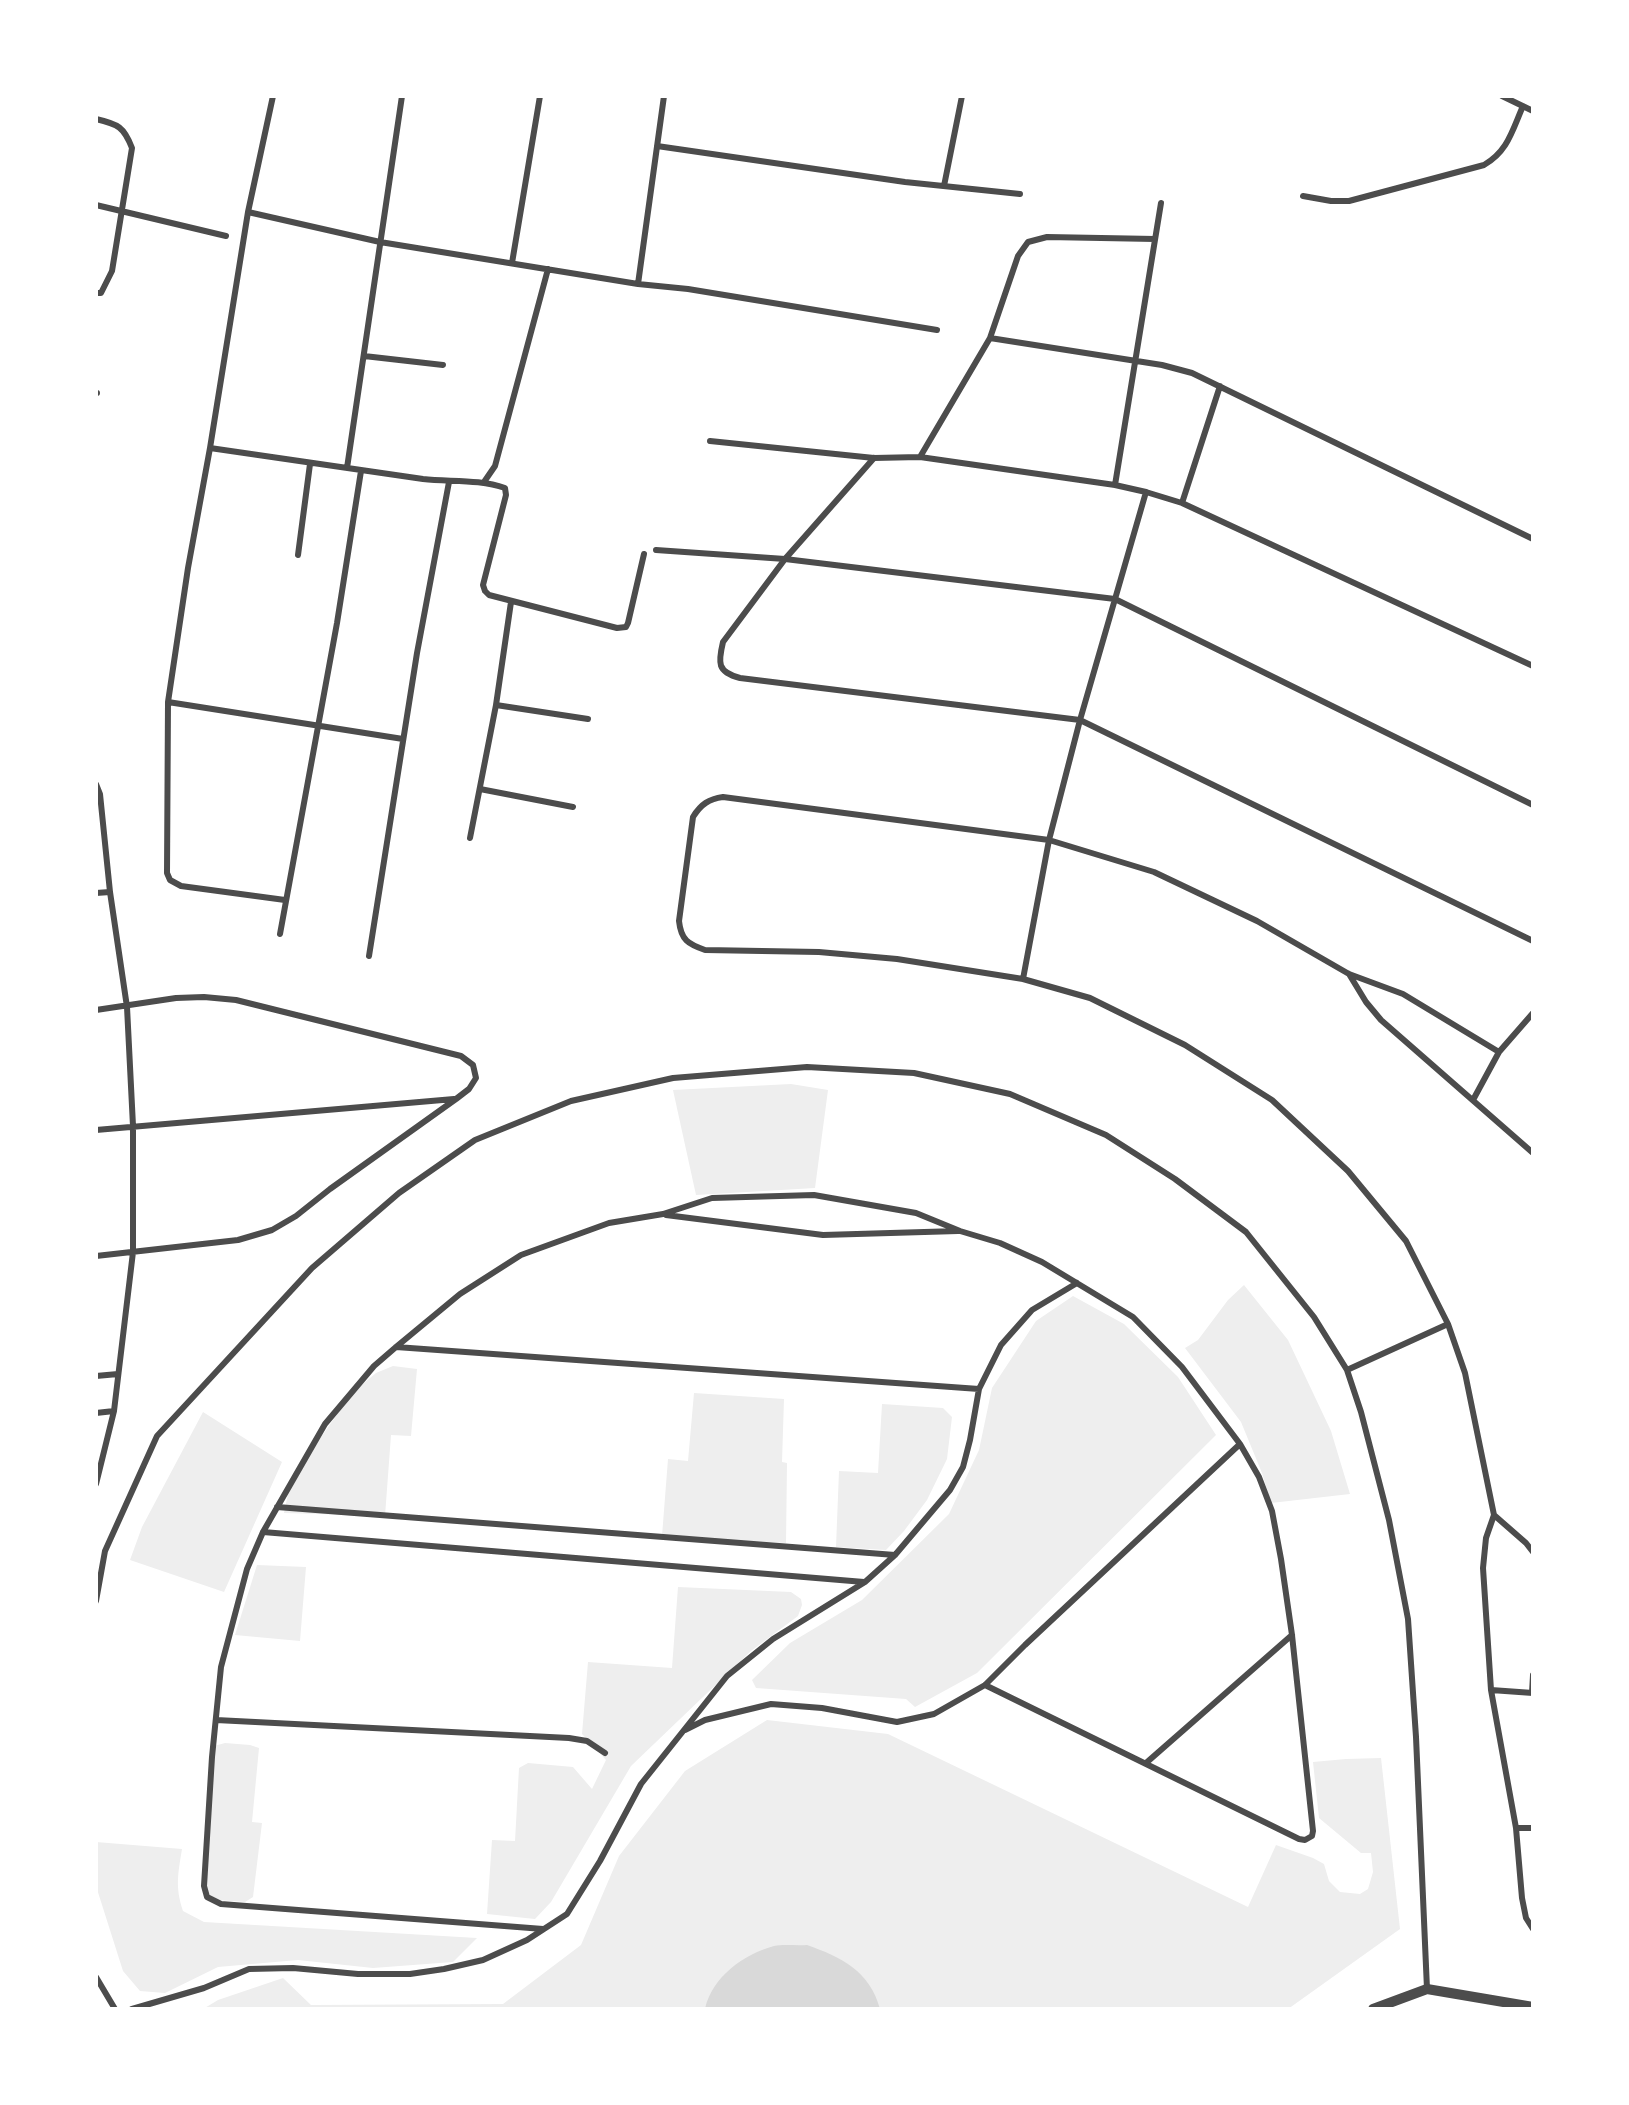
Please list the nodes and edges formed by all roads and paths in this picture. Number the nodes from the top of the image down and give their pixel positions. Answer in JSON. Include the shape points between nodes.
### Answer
{"nodes":[{"id":1,"x":273,"y":96,"type":"edge"},
{"id":2,"x":402,"y":96,"type":"edge"},
{"id":3,"x":540,"y":96,"type":"edge"},
{"id":4,"x":664,"y":96,"type":"edge"},
{"id":5,"x":962,"y":96,"type":"edge"},
{"id":6,"x":1502,"y":96,"type":"edge"},
{"id":7,"x":1523,"y":106,"type":"junction"},
{"id":8,"x":1533,"y":111,"type":"edge"},
{"id":9,"x":96,"y":119,"type":"edge"},
{"id":10,"x":657,"y":146,"type":"junction"},
{"id":11,"x":944,"y":186,"type":"junction"},
{"id":12,"x":1020,"y":194,"type":"dead end"},
{"id":13,"x":1303,"y":196,"type":"dead end"},
{"id":14,"x":1161,"y":203,"type":"dead end"},
{"id":15,"x":96,"y":205,"type":"edge"},
{"id":16,"x":122,"y":211,"type":"junction"},
{"id":17,"x":248,"y":212,"type":"junction"},
{"id":18,"x":226,"y":236,"type":"dead end"},
{"id":19,"x":1155,"y":239,"type":"junction"},
{"id":20,"x":380,"y":242,"type":"junction"},
{"id":21,"x":512,"y":263,"type":"junction"},
{"id":22,"x":548,"y":268,"type":"junction"},
{"id":23,"x":638,"y":284,"type":"junction"},
{"id":24,"x":96,"y":293,"type":"edge"},
{"id":25,"x":937,"y":330,"type":"dead end"},
{"id":26,"x":990,"y":338,"type":"junction"},
{"id":27,"x":364,"y":356,"type":"junction"},
{"id":28,"x":1135,"y":361,"type":"junction"},
{"id":29,"x":443,"y":365,"type":"dead end"},
{"id":30,"x":1220,"y":386,"type":"junction"},
{"id":31,"x":710,"y":441,"type":"dead end"},
{"id":32,"x":210,"y":448,"type":"junction"},
{"id":33,"x":920,"y":457,"type":"junction"},
{"id":34,"x":874,"y":458,"type":"junction"},
{"id":35,"x":310,"y":464,"type":"junction"},
{"id":36,"x":347,"y":468,"type":"junction"},
{"id":37,"x":361,"y":471,"type":"junction"},
{"id":38,"x":449,"y":482,"type":"junction"},
{"id":39,"x":484,"y":482,"type":"junction"},
{"id":40,"x":1115,"y":485,"type":"junction"},
{"id":41,"x":1146,"y":492,"type":"junction"},
{"id":42,"x":1182,"y":503,"type":"junction"},
{"id":43,"x":1533,"y":539,"type":"edge"},
{"id":44,"x":656,"y":550,"type":"dead end"},
{"id":45,"x":644,"y":554,"type":"dead end"},
{"id":46,"x":298,"y":555,"type":"dead end"},
{"id":47,"x":785,"y":559,"type":"junction"},
{"id":48,"x":1115,"y":599,"type":"junction"},
{"id":49,"x":511,"y":602,"type":"junction"},
{"id":50,"x":1533,"y":666,"type":"edge"},
{"id":51,"x":168,"y":702,"type":"junction"},
{"id":52,"x":496,"y":705,"type":"junction"},
{"id":53,"x":588,"y":719,"type":"dead end"},
{"id":54,"x":1080,"y":720,"type":"junction"},
{"id":55,"x":317,"y":725,"type":"junction"},
{"id":56,"x":403,"y":739,"type":"junction"},
{"id":57,"x":96,"y":784,"type":"edge"},
{"id":58,"x":480,"y":789,"type":"junction"},
{"id":59,"x":1533,"y":806,"type":"edge"},
{"id":60,"x":573,"y":807,"type":"dead end"},
{"id":61,"x":470,"y":838,"type":"dead end"},
{"id":62,"x":1050,"y":840,"type":"junction"},
{"id":63,"x":110,"y":892,"type":"junction"},
{"id":64,"x":96,"y":893,"type":"edge"},
{"id":65,"x":285,"y":900,"type":"junction"},
{"id":66,"x":280,"y":934,"type":"dead end"},
{"id":67,"x":1533,"y":941,"type":"edge"},
{"id":68,"x":369,"y":956,"type":"dead end"},
{"id":69,"x":1349,"y":974,"type":"junction"},
{"id":70,"x":1023,"y":979,"type":"junction"},
{"id":71,"x":127,"y":1007,"type":"junction"},
{"id":72,"x":96,"y":1010,"type":"edge"},
{"id":73,"x":1533,"y":1013,"type":"edge"},
{"id":74,"x":1499,"y":1052,"type":"junction"},
{"id":75,"x":456,"y":1099,"type":"junction"},
{"id":76,"x":1473,"y":1100,"type":"junction"},
{"id":77,"x":133,"y":1126,"type":"junction"},
{"id":78,"x":96,"y":1130,"type":"edge"},
{"id":79,"x":1533,"y":1153,"type":"edge"},
{"id":80,"x":663,"y":1214,"type":"junction"},
{"id":81,"x":960,"y":1231,"type":"junction"},
{"id":82,"x":133,"y":1252,"type":"junction"},
{"id":83,"x":96,"y":1256,"type":"edge"},
{"id":84,"x":1077,"y":1283,"type":"junction"},
{"id":85,"x":1448,"y":1324,"type":"junction"},
{"id":86,"x":396,"y":1347,"type":"junction"},
{"id":87,"x":1347,"y":1370,"type":"junction"},
{"id":88,"x":118,"y":1374,"type":"junction"},
{"id":89,"x":96,"y":1376,"type":"edge"},
{"id":90,"x":980,"y":1389,"type":"junction"},
{"id":91,"x":114,"y":1411,"type":"junction"},
{"id":92,"x":96,"y":1413,"type":"edge"},
{"id":93,"x":1240,"y":1444,"type":"junction"},
{"id":94,"x":96,"y":1484,"type":"edge"},
{"id":95,"x":277,"y":1507,"type":"junction"},
{"id":96,"x":1494,"y":1515,"type":"junction"},
{"id":97,"x":263,"y":1532,"type":"junction"},
{"id":98,"x":1533,"y":1552,"type":"edge"},
{"id":99,"x":895,"y":1555,"type":"junction"},
{"id":100,"x":865,"y":1582,"type":"junction"},
{"id":101,"x":96,"y":1601,"type":"edge"},
{"id":102,"x":1292,"y":1635,"type":"junction"},
{"id":103,"x":1533,"y":1675,"type":"edge"},
{"id":104,"x":986,"y":1685,"type":"junction"},
{"id":105,"x":1491,"y":1690,"type":"junction"},
{"id":106,"x":1533,"y":1693,"type":"edge"},
{"id":107,"x":216,"y":1720,"type":"junction"},
{"id":108,"x":682,"y":1731,"type":"junction"},
{"id":109,"x":604,"y":1753,"type":"dead end"},
{"id":110,"x":1146,"y":1763,"type":"junction"},
{"id":111,"x":1516,"y":1828,"type":"junction"},
{"id":112,"x":1533,"y":1828,"type":"edge"},
{"id":113,"x":543,"y":1929,"type":"junction"},
{"id":114,"x":1533,"y":1929,"type":"edge"},
{"id":115,"x":96,"y":1977,"type":"edge"},
{"id":116,"x":1427,"y":1989,"type":"junction"},
{"id":117,"x":1533,"y":2007,"type":"edge"},
{"id":118,"x":115,"y":2009,"type":"edge"},
{"id":119,"x":132,"y":2009,"type":"edge"},
{"id":120,"x":1373,"y":2009,"type":"edge"}],
"edges":[{"from":1,"to":17,"type":"street"},
{"from":2,"to":20,"type":"street"},
{"from":3,"to":21,"type":"street"},
{"from":4,"to":10,"type":"street"},
{"from":5,"to":11,"type":"street"},
{"from":6,"to":7,"type":"street"},
{"from":7,"to":8,"type":"street"},
{"from":7,"to":13,"type":"street","via":[[1498,157],[1484,165],[1349,201]]},
{"from":9,"to":16,"type":"street","via":[[113,123],[126,132],[132,148]]},
{"from":10,"to":11,"type":"street"},
{"from":10,"to":23,"type":"street"},
{"from":11,"to":12,"type":"street"},
{"from":14,"to":19,"type":"street"},
{"from":15,"to":16,"type":"street"},
{"from":16,"to":18,"type":"street"},
{"from":16,"to":24,"type":"street","via":[[112,271],[101,293]]},
{"from":17,"to":20,"type":"street"},
{"from":17,"to":32,"type":"street"},
{"from":19,"to":26,"type":"street","via":[[1047,237],[1028,242],[1018,256]]},
{"from":19,"to":28,"type":"street"},
{"from":20,"to":21,"type":"street"},
{"from":20,"to":27,"type":"street"},
{"from":21,"to":22,"type":"street"},
{"from":22,"to":23,"type":"street"},
{"from":22,"to":39,"type":"street","via":[[495,466]]},
{"from":23,"to":25,"type":"street"},
{"from":26,"to":28,"type":"street"},
{"from":26,"to":33,"type":"street"},
{"from":27,"to":29,"type":"street"},
{"from":27,"to":36,"type":"street"},
{"from":28,"to":30,"type":"street","via":[[1192,373]]},
{"from":28,"to":40,"type":"street"},
{"from":30,"to":42,"type":"street"},
{"from":30,"to":43,"type":"street"},
{"from":31,"to":34,"type":"street"},
{"from":32,"to":35,"type":"street"},
{"from":32,"to":51,"type":"street"},
{"from":33,"to":34,"type":"street"},
{"from":33,"to":40,"type":"street"},
{"from":34,"to":47,"type":"street"},
{"from":35,"to":36,"type":"street"},
{"from":35,"to":46,"type":"street"},
{"from":36,"to":37,"type":"street"},
{"from":37,"to":38,"type":"street"},
{"from":37,"to":55,"type":"street"},
{"from":38,"to":39,"type":"street"},
{"from":38,"to":56,"type":"street"},
{"from":39,"to":49,"type":"street","via":[[506,490],[483,585],[489,595]]},
{"from":40,"to":41,"type":"street"},
{"from":41,"to":42,"type":"street"},
{"from":41,"to":48,"type":"street"},
{"from":42,"to":50,"type":"street"},
{"from":44,"to":47,"type":"street"},
{"from":45,"to":49,"type":"street","via":[[626,627]]},
{"from":47,"to":48,"type":"street"},
{"from":47,"to":54,"type":"street","via":[[723,642],[720,667],[727,675]]},
{"from":48,"to":54,"type":"street"},
{"from":48,"to":59,"type":"street"},
{"from":49,"to":52,"type":"street"},
{"from":51,"to":55,"type":"street"},
{"from":51,"to":65,"type":"street","via":[[170,880],[181,886]]},
{"from":52,"to":53,"type":"street"},
{"from":52,"to":58,"type":"street"},
{"from":54,"to":62,"type":"street"},
{"from":54,"to":67,"type":"street"},
{"from":55,"to":56,"type":"street"},
{"from":55,"to":65,"type":"street"},
{"from":56,"to":68,"type":"street"},
{"from":57,"to":63,"type":"street"},
{"from":58,"to":60,"type":"street"},
{"from":58,"to":61,"type":"street"},
{"from":62,"to":69,"type":"street","via":[[1154,872],[1257,921]]},
{"from":62,"to":70,"type":"street"},
{"from":62,"to":70,"type":"street","via":[[723,797],[700,806],[693,817],[679,921],[680,934],[691,945],[705,950],[819,952],[897,959]]},
{"from":63,"to":64,"type":"street"},
{"from":63,"to":71,"type":"street"},
{"from":65,"to":66,"type":"street"},
{"from":69,"to":74,"type":"street","via":[[1402,994]]},
{"from":69,"to":76,"type":"street","via":[[1382,1020]]},
{"from":70,"to":85,"type":"street","via":[[1090,998],[1185,1045],[1272,1100],[1348,1171],[1406,1241]]},
{"from":71,"to":72,"type":"street"},
{"from":71,"to":75,"type":"street","via":[[176,998],[236,1000],[461,1056],[473,1065],[476,1078]]},
{"from":71,"to":77,"type":"street"},
{"from":73,"to":74,"type":"street"},
{"from":74,"to":76,"type":"street"},
{"from":75,"to":77,"type":"street"},
{"from":75,"to":82,"type":"street","via":[[272,1230],[238,1240]]},
{"from":76,"to":79,"type":"street"},
{"from":77,"to":78,"type":"street"},
{"from":77,"to":82,"type":"street"},
{"from":80,"to":81,"type":"street","via":[[823,1235]]},
{"from":80,"to":81,"type":"street","via":[[712,1198],[814,1195],[916,1214]]},
{"from":80,"to":86,"type":"street","via":[[609,1222],[521,1255],[459,1294]]},
{"from":81,"to":84,"type":"street","via":[[1000,1243]]},
{"from":82,"to":83,"type":"street"},
{"from":82,"to":88,"type":"street"},
{"from":84,"to":90,"type":"street","via":[[1032,1310],[1001,1345]]},
{"from":84,"to":93,"type":"street","via":[[1133,1317],[1182,1367]]},
{"from":85,"to":87,"type":"street"},
{"from":85,"to":96,"type":"street","via":[[1465,1373]]},
{"from":86,"to":90,"type":"street"},
{"from":86,"to":95,"type":"street","via":[[325,1424]]},
{"from":87,"to":101,"type":"street","via":[[1314,1317],[1246,1232],[1176,1179],[1095,1130],[1010,1094],[914,1073],[807,1067],[674,1078],[572,1101],[475,1140],[399,1193],[312,1268],[157,1436],[105,1551]]},
{"from":87,"to":116,"type":"street","via":[[1389,1520],[1408,1619]]},
{"from":88,"to":89,"type":"street"},
{"from":88,"to":91,"type":"street"},
{"from":90,"to":99,"type":"street","via":[[963,1467],[950,1490]]},
{"from":91,"to":92,"type":"street"},
{"from":91,"to":94,"type":"street"},
{"from":93,"to":102,"type":"street","via":[[1272,1511]]},
{"from":93,"to":104,"type":"street","via":[[1033,1636]]},
{"from":95,"to":97,"type":"street"},
{"from":95,"to":99,"type":"street"},
{"from":96,"to":98,"type":"street"},
{"from":96,"to":105,"type":"street","via":[[1486,1538],[1483,1568]]},
{"from":97,"to":100,"type":"street"},
{"from":97,"to":107,"type":"street","via":[[248,1569],[221,1667]]},
{"from":99,"to":100,"type":"street"},
{"from":100,"to":108,"type":"street","via":[[773,1639],[727,1676]]},
{"from":102,"to":110,"type":"street"},
{"from":102,"to":110,"type":"street","via":[[1313,1831],[1309,1839],[1299,1839]]},
{"from":103,"to":106,"type":"street"},
{"from":104,"to":108,"type":"street","via":[[934,1714],[897,1722],[822,1708],[771,1704],[705,1720]]},
{"from":104,"to":110,"type":"street"},
{"from":105,"to":106,"type":"street"},
{"from":105,"to":111,"type":"street"},
{"from":107,"to":109,"type":"street","via":[[569,1738],[587,1741]]},
{"from":107,"to":113,"type":"street","via":[[204,1886],[207,1898],[221,1904]]},
{"from":108,"to":113,"type":"street","via":[[641,1784],[567,1914]]},
{"from":111,"to":112,"type":"street"},
{"from":111,"to":114,"type":"street","via":[[1522,1898]]},
{"from":113,"to":119,"type":"street","via":[[483,1960],[444,1969],[410,1974],[358,1974],[293,1968],[249,1969],[204,1988]]},
{"from":115,"to":118,"type":"street"},
{"from":116,"to":117,"type":"street"},
{"from":116,"to":120,"type":"street"}]}
